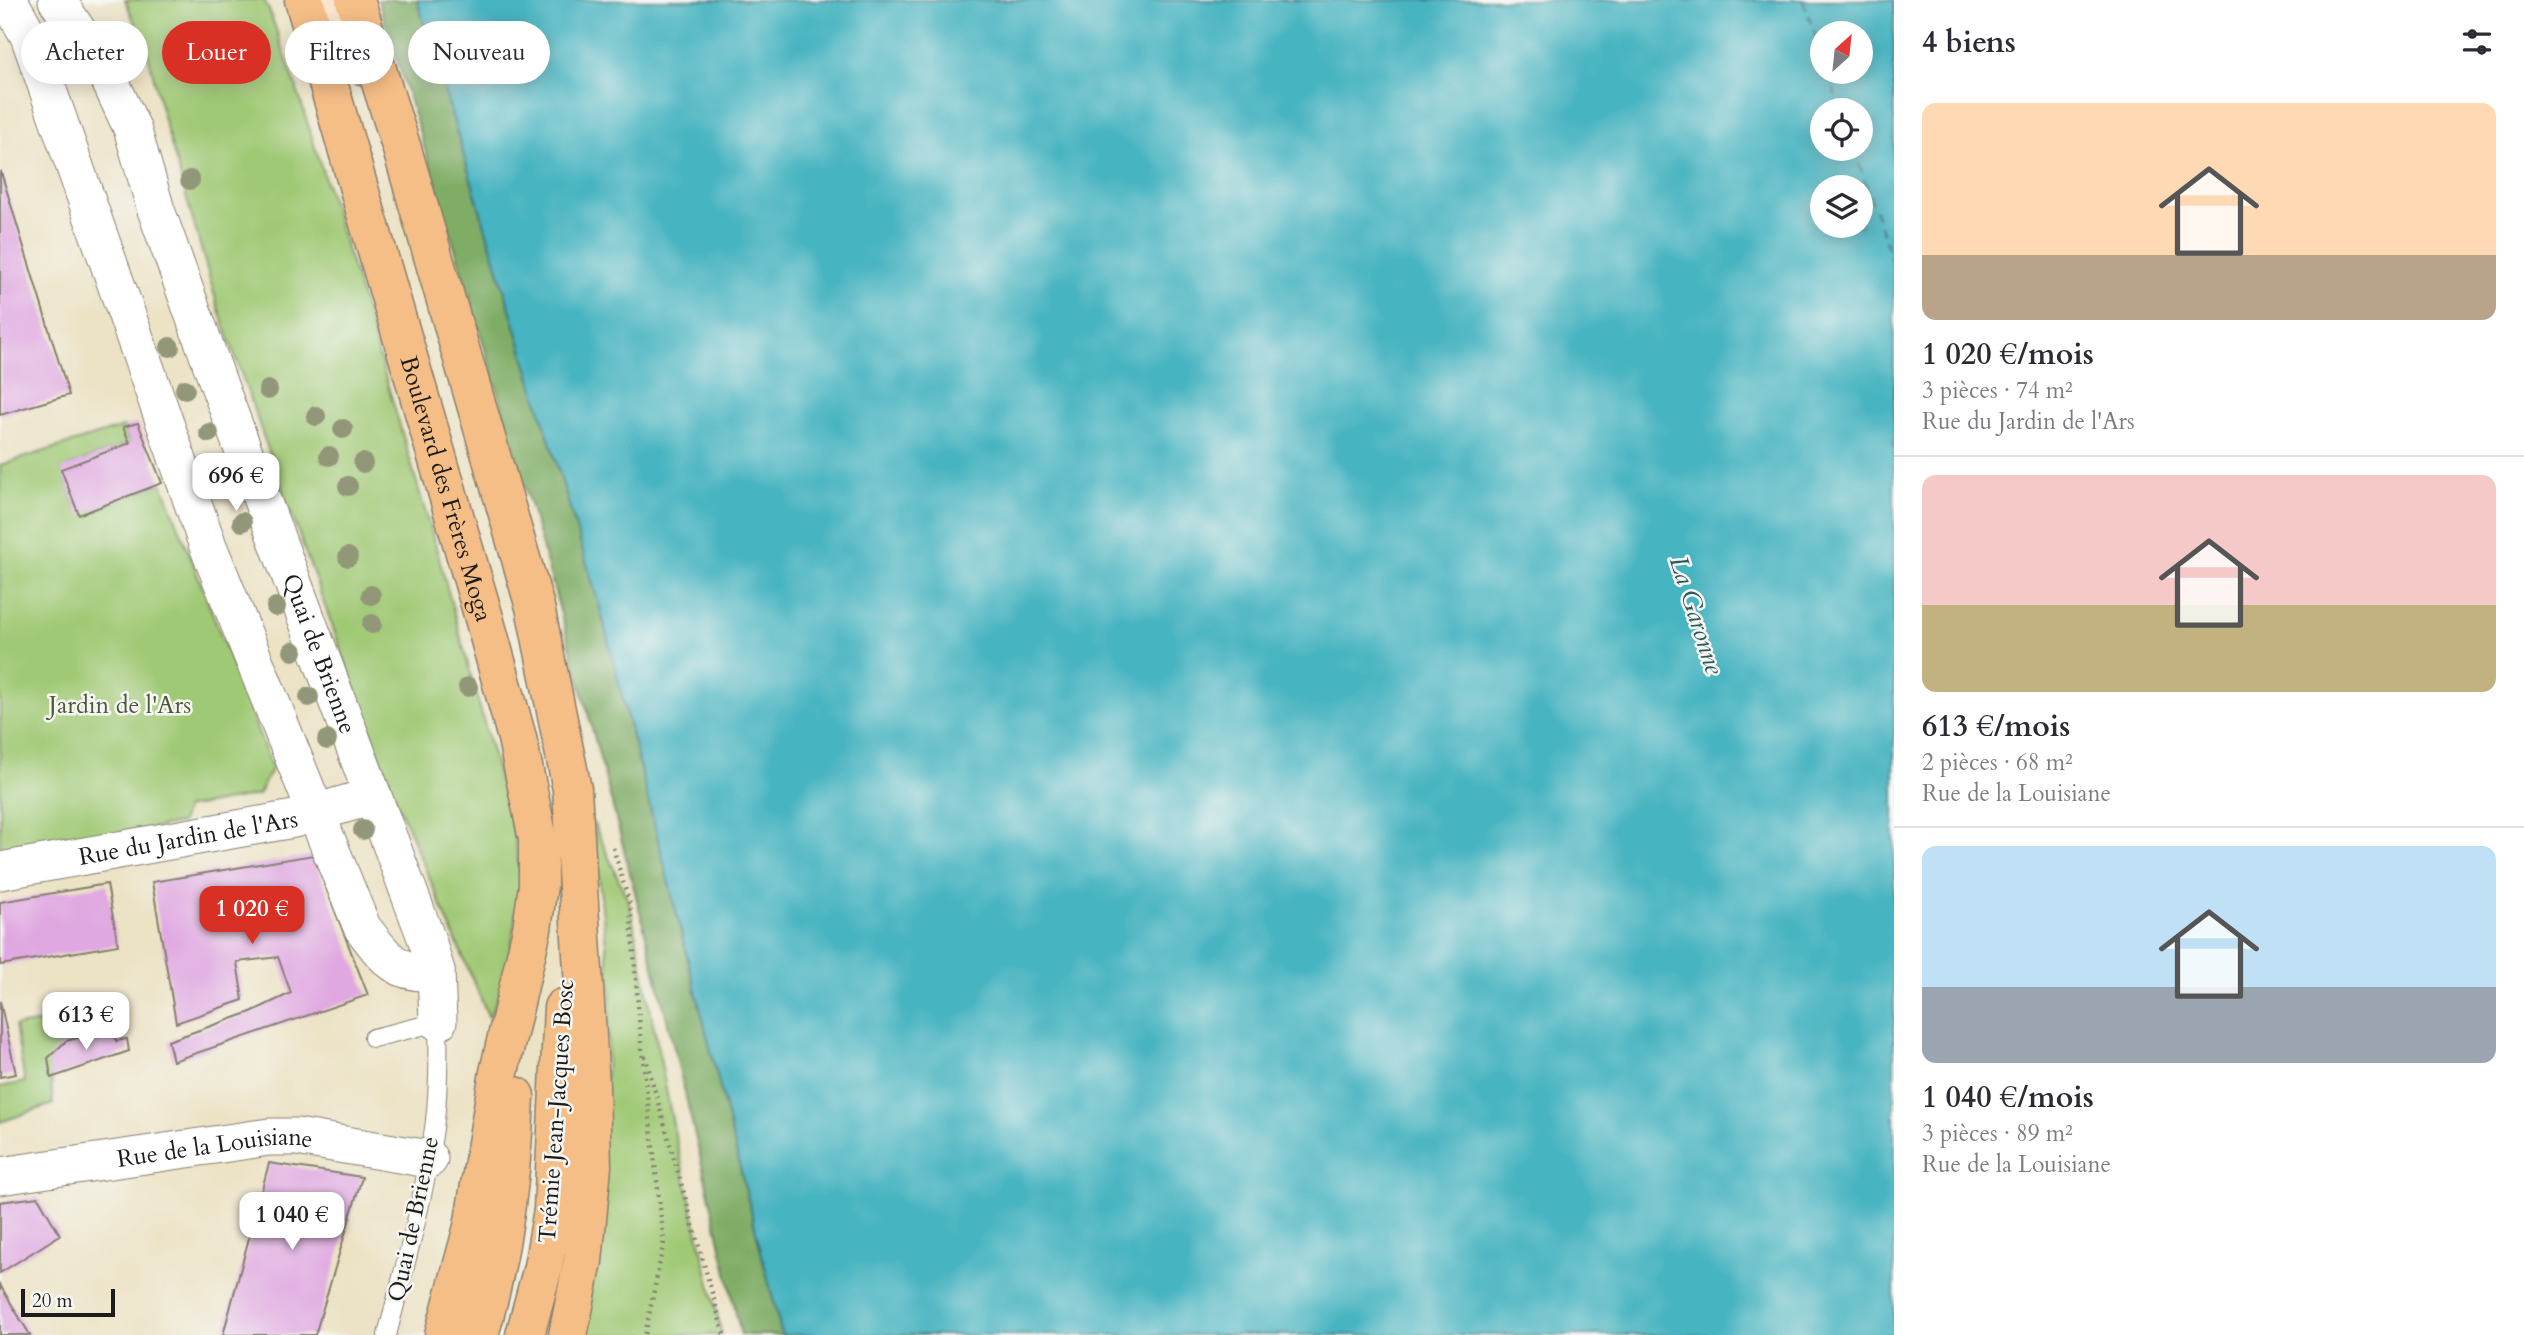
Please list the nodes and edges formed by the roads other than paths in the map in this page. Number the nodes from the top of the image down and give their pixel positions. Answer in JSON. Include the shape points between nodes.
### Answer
{"nodes":[{"id":1,"x":4,"y":0,"type":"edge"},
{"id":2,"x":57,"y":0,"type":"edge"},
{"id":3,"x":285,"y":0,"type":"edge"},
{"id":4,"x":304,"y":0,"type":"edge"},
{"id":5,"x":332,"y":0,"type":"edge"},
{"id":6,"x":355,"y":0,"type":"edge"},
{"id":7,"x":402,"y":149,"type":"junction"},
{"id":8,"x":352,"y":161,"type":"junction"},
{"id":9,"x":373,"y":796,"type":"junction"},
{"id":10,"x":317,"y":813,"type":"junction"},
{"id":11,"x":0,"y":871,"type":"edge"},
{"id":12,"x":578,"y":886,"type":"junction"},
{"id":13,"x":436,"y":971,"type":"junction"},
{"id":14,"x":520,"y":985,"type":"junction"},
{"id":15,"x":438,"y":1021,"type":"junction"},
{"id":16,"x":373,"y":1038,"type":"dead end"},
{"id":17,"x":429,"y":1160,"type":"junction"},
{"id":18,"x":0,"y":1176,"type":"edge"},
{"id":19,"x":387,"y":1335,"type":"edge"},
{"id":20,"x":444,"y":1335,"type":"edge"},
{"id":21,"x":479,"y":1335,"type":"edge"},
{"id":22,"x":524,"y":1335,"type":"edge"},
{"id":23,"x":569,"y":1335,"type":"edge"}],
"edges":[{"from":1,"to":10,"type":"street","via":[[29,36],[208,546]]},
{"from":2,"to":9,"type":"street","name":"Quai de Brienne","via":[[108,79],[132,128],[208,355]]},
{"from":3,"to":8,"type":"main road"},
{"from":4,"to":8,"type":"main road","name":"Boulevard des Frères Moga"},
{"from":5,"to":7,"type":"main road"},
{"from":6,"to":7,"type":"main road"},
{"from":7,"to":12,"type":"main road","via":[[535,607],[572,789]]},
{"from":8,"to":14,"type":"main road","name":"Boulevard des Frères Moga","via":[[530,793],[538,839],[538,885]]},
{"from":9,"to":10,"type":"street","name":"Rue du Jardin de l'Ars"},
{"from":9,"to":13,"type":"street","name":"Quai de Brienne"},
{"from":10,"to":11,"type":"street","name":"Rue du Jardin de l'Ars"},
{"from":10,"to":13,"type":"street","via":[[362,928],[400,969],[419,974]]},
{"from":12,"to":22,"type":"main road","name":"Trémie Jean-Jacques Bosc","via":[[563,1003],[553,1210]]},
{"from":12,"to":23,"type":"main road","via":[[592,1166],[583,1261]]},
{"from":13,"to":15,"type":"street","name":"Quai de Brienne"},
{"from":14,"to":20,"type":"main road","via":[[499,1072],[473,1227]]},
{"from":14,"to":21,"type":"main road","name":"Trémie Jean-Jacques Bosc","via":[[512,1164],[503,1234]]},
{"from":15,"to":16,"type":"lane"},
{"from":15,"to":17,"type":"lane","name":"Quai de Brienne","via":[[439,1069]]},
{"from":17,"to":18,"type":"street","name":"Rue de la Louisiane","via":[[297,1137],[269,1137]]},
{"from":17,"to":19,"type":"lane","name":"Quai de Brienne"}]}
